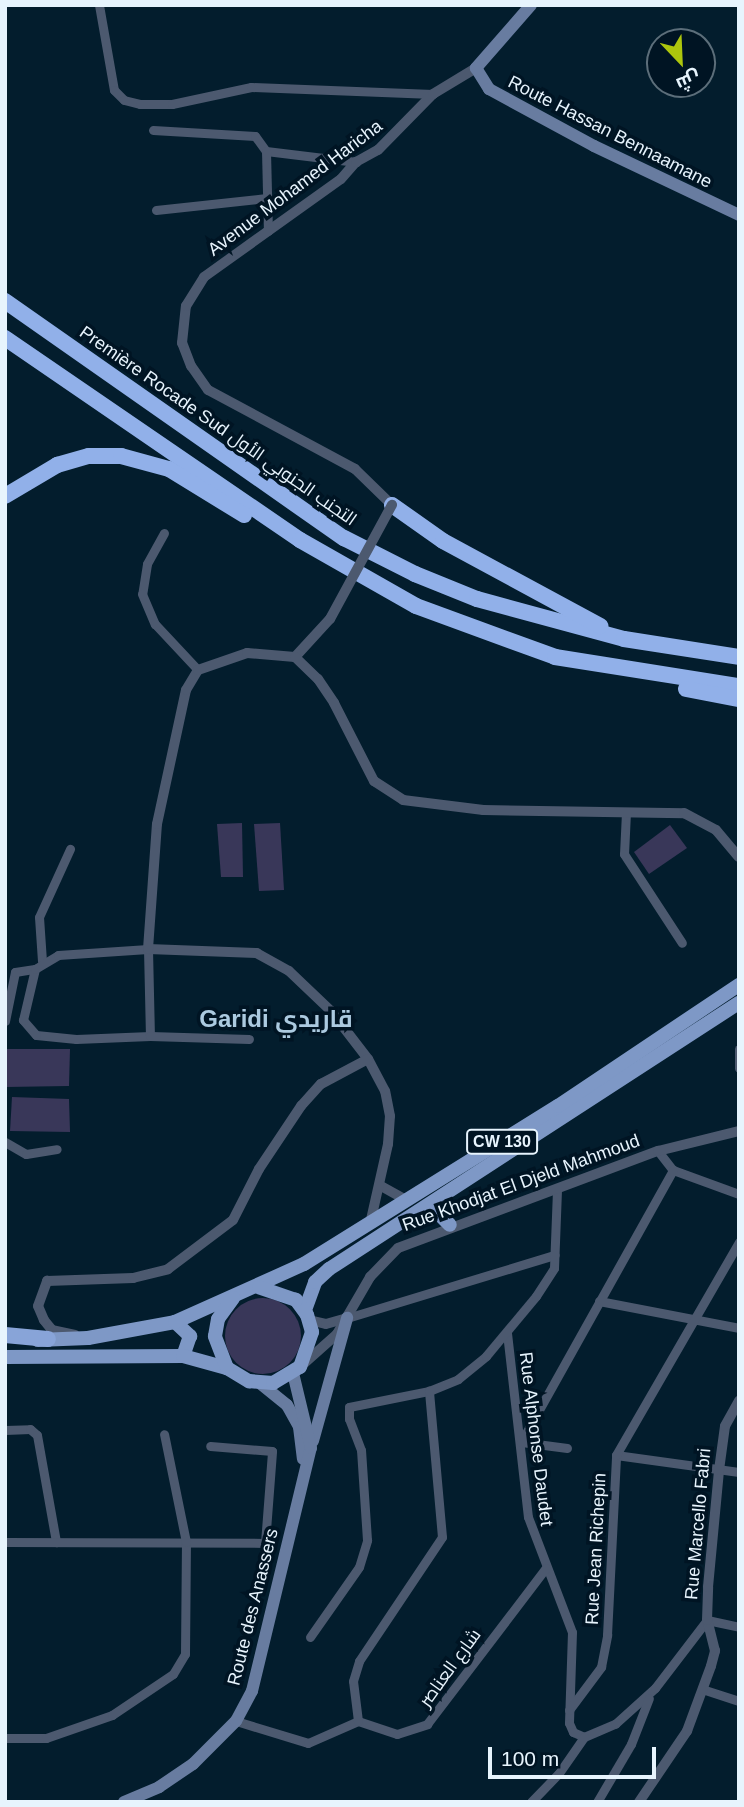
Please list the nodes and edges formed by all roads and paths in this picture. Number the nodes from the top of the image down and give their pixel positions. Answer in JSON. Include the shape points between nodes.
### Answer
{"nodes":[{"id":1,"x":99,"y":5,"type":"edge"},
{"id":2,"x":531,"y":5,"type":"edge"},
{"id":3,"x":476,"y":68,"type":"junction"},
{"id":4,"x":433,"y":94,"type":"junction"},
{"id":5,"x":153,"y":130,"type":"dead end"},
{"id":6,"x":266,"y":151,"type":"junction"},
{"id":7,"x":356,"y":162,"type":"junction"},
{"id":8,"x":266,"y":198,"type":"junction"},
{"id":9,"x":156,"y":210,"type":"dead end"},
{"id":10,"x":739,"y":215,"type":"edge"},
{"id":11,"x":268,"y":232,"type":"junction"},
{"id":12,"x":5,"y":301,"type":"edge"},
{"id":13,"x":5,"y":338,"type":"edge"},
{"id":14,"x":5,"y":496,"type":"edge"},
{"id":15,"x":392,"y":505,"type":"junction"},
{"id":16,"x":164,"y":533,"type":"dead end"},
{"id":17,"x":300,"y":540,"type":"junction"},
{"id":18,"x":624,"y":639,"type":"junction"},
{"id":19,"x":295,"y":657,"type":"junction"},
{"id":20,"x":555,"y":657,"type":"junction"},
{"id":21,"x":739,"y":657,"type":"edge"},
{"id":22,"x":198,"y":670,"type":"junction"},
{"id":23,"x":739,"y":686,"type":"edge"},
{"id":24,"x":739,"y":699,"type":"edge"},
{"id":25,"x":626,"y":812,"type":"junction"},
{"id":26,"x":70,"y":849,"type":"dead end"},
{"id":27,"x":739,"y":857,"type":"edge"},
{"id":28,"x":682,"y":943,"type":"dead end"},
{"id":29,"x":148,"y":949,"type":"junction"},
{"id":30,"x":42,"y":961,"type":"junction"},
{"id":31,"x":35,"y":969,"type":"junction"},
{"id":32,"x":739,"y":985,"type":"edge"},
{"id":33,"x":739,"y":1003,"type":"edge"},
{"id":34,"x":5,"y":1021,"type":"edge"},
{"id":35,"x":150,"y":1036,"type":"junction"},
{"id":36,"x":248,"y":1039,"type":"dead end"},
{"id":37,"x":739,"y":1049,"type":"edge"},
{"id":38,"x":368,"y":1059,"type":"junction"},
{"id":39,"x":739,"y":1068,"type":"edge"},
{"id":40,"x":739,"y":1131,"type":"edge"},
{"id":41,"x":5,"y":1142,"type":"edge"},
{"id":42,"x":57,"y":1149,"type":"dead end"},
{"id":43,"x":657,"y":1151,"type":"junction"},
{"id":44,"x":673,"y":1170,"type":"junction"},
{"id":45,"x":381,"y":1185,"type":"junction"},
{"id":46,"x":557,"y":1191,"type":"junction"},
{"id":47,"x":739,"y":1194,"type":"edge"},
{"id":48,"x":438,"y":1199,"type":"junction"},
{"id":49,"x":408,"y":1201,"type":"junction"},
{"id":50,"x":450,"y":1225,"type":"junction"},
{"id":51,"x":369,"y":1226,"type":"junction"},
{"id":52,"x":739,"y":1242,"type":"edge"},
{"id":53,"x":555,"y":1255,"type":"junction"},
{"id":54,"x":257,"y":1286,"type":"junction"},
{"id":55,"x":237,"y":1294,"type":"junction"},
{"id":56,"x":599,"y":1301,"type":"junction"},
{"id":57,"x":307,"y":1315,"type":"junction"},
{"id":58,"x":348,"y":1318,"type":"junction"},
{"id":59,"x":175,"y":1322,"type":"junction"},
{"id":60,"x":697,"y":1322,"type":"junction"},
{"id":61,"x":739,"y":1328,"type":"edge"},
{"id":62,"x":507,"y":1333,"type":"junction"},
{"id":63,"x":5,"y":1335,"type":"edge"},
{"id":64,"x":89,"y":1338,"type":"junction"},
{"id":65,"x":48,"y":1339,"type":"junction"},
{"id":66,"x":5,"y":1341,"type":"edge"},
{"id":67,"x":183,"y":1356,"type":"junction"},
{"id":68,"x":5,"y":1357,"type":"edge"},
{"id":69,"x":228,"y":1368,"type":"junction"},
{"id":70,"x":297,"y":1370,"type":"junction"},
{"id":71,"x":261,"y":1384,"type":"junction"},
{"id":72,"x":429,"y":1391,"type":"junction"},
{"id":73,"x":739,"y":1401,"type":"edge"},
{"id":74,"x":5,"y":1430,"type":"edge"},
{"id":75,"x":164,"y":1434,"type":"dead end"},
{"id":76,"x":521,"y":1442,"type":"junction"},
{"id":77,"x":210,"y":1446,"type":"dead end"},
{"id":78,"x":311,"y":1448,"type":"junction"},
{"id":79,"x":566,"y":1448,"type":"dead end"},
{"id":80,"x":616,"y":1455,"type":"junction"},
{"id":81,"x":719,"y":1470,"type":"junction"},
{"id":82,"x":739,"y":1472,"type":"edge"},
{"id":83,"x":301,"y":1485,"type":"junction"},
{"id":84,"x":5,"y":1542,"type":"edge"},
{"id":85,"x":56,"y":1542,"type":"junction"},
{"id":86,"x":186,"y":1542,"type":"junction"},
{"id":87,"x":546,"y":1568,"type":"junction"},
{"id":88,"x":708,"y":1620,"type":"junction"},
{"id":89,"x":739,"y":1627,"type":"edge"},
{"id":90,"x":310,"y":1637,"type":"dead end"},
{"id":91,"x":655,"y":1688,"type":"junction"},
{"id":92,"x":705,"y":1690,"type":"junction"},
{"id":93,"x":739,"y":1701,"type":"edge"},
{"id":94,"x":569,"y":1711,"type":"junction"},
{"id":95,"x":236,"y":1721,"type":"junction"},
{"id":96,"x":358,"y":1721,"type":"junction"},
{"id":97,"x":584,"y":1737,"type":"junction"},
{"id":98,"x":5,"y":1738,"type":"edge"},
{"id":99,"x":124,"y":1802,"type":"edge"},
{"id":100,"x":531,"y":1802,"type":"edge"},
{"id":101,"x":597,"y":1802,"type":"edge"},
{"id":102,"x":639,"y":1802,"type":"edge"}],
"edges":[{"from":1,"to":4,"type":"street","via":[[114,89],[124,100],[172,104],[251,87]]},
{"from":2,"to":3,"type":"main road","name":"Avenue Mohamed Haricha"},
{"from":3,"to":4,"type":"street","name":"Avenue Mohamed Haricha"},
{"from":3,"to":10,"type":"main road","name":"Route Hassan Bennaamane","via":[[489,89],[505,100]]},
{"from":4,"to":7,"type":"street","name":"Avenue Mohamed Haricha","via":[[378,150]]},
{"from":5,"to":6,"type":"street","via":[[256,136]]},
{"from":6,"to":7,"type":"street"},
{"from":6,"to":8,"type":"street"},
{"from":7,"to":11,"type":"street","name":"Avenue Mohamed Haricha","via":[[341,179]]},
{"from":8,"to":9,"type":"street"},
{"from":8,"to":11,"type":"street"},
{"from":11,"to":15,"type":"street","name":"Avenue Mohamed Haricha","via":[[204,277],[186,306],[183,344],[191,366],[208,390],[355,469]]},
{"from":12,"to":18,"type":"highway","name":"Première Rocade Sud التجنب الجنوبي الأول","via":[[344,538],[477,599]]},
{"from":13,"to":17,"type":"highway"},
{"from":14,"to":17,"type":"highway","via":[[39,473],[74,460],[138,458],[169,469],[264,527]]},
{"from":15,"to":18,"type":"highway","via":[[443,541]]},
{"from":15,"to":19,"type":"street","bridge":true,"via":[[330,619]]},
{"from":16,"to":22,"type":"street","via":[[147,565],[142,594],[155,624]]},
{"from":17,"to":20,"type":"highway","via":[[416,606]]},
{"from":18,"to":21,"type":"highway","name":"Première Rocade Sud التجنب الجنوبي الأول"},
{"from":19,"to":22,"type":"street","via":[[247,653]]},
{"from":19,"to":25,"type":"street","via":[[318,679],[384,791],[423,805]]},
{"from":20,"to":23,"type":"highway"},
{"from":20,"to":24,"type":"highway"},
{"from":22,"to":29,"type":"street","via":[[186,690],[159,813]]},
{"from":25,"to":27,"type":"street","via":[[684,813],[699,819]]},
{"from":25,"to":28,"type":"street","via":[[624,854]]},
{"from":26,"to":30,"type":"street","via":[[39,917]]},
{"from":29,"to":30,"type":"street","via":[[58,955]]},
{"from":29,"to":35,"type":"street"},
{"from":29,"to":38,"type":"street","via":[[257,953],[289,971],[331,1011]]},
{"from":30,"to":31,"type":"street"},
{"from":31,"to":34,"type":"street","via":[[15,972]]},
{"from":31,"to":35,"type":"street","via":[[23,1020],[36,1035],[76,1039]]},
{"from":32,"to":49,"type":"main road","number":"CW 130"},
{"from":33,"to":48,"type":"main road","number":"CW 130"},
{"from":35,"to":36,"type":"street"},
{"from":37,"to":39,"type":"street"},
{"from":38,"to":45,"type":"street","via":[[385,1091],[390,1116]]},
{"from":38,"to":64,"type":"street","via":[[321,1084],[259,1168],[233,1220],[168,1269],[133,1278],[47,1281],[38,1306],[44,1320],[52,1330]]},
{"from":40,"to":43,"type":"street","name":"Rue Khodjat El Djeld Mahmoud"},
{"from":41,"to":42,"type":"street","via":[[26,1154]]},
{"from":43,"to":44,"type":"street"},
{"from":43,"to":46,"type":"street","name":"Rue Khodjat El Djeld Mahmoud"},
{"from":44,"to":47,"type":"street"},
{"from":44,"to":56,"type":"street"},
{"from":45,"to":49,"type":"street"},
{"from":45,"to":51,"type":"street"},
{"from":46,"to":50,"type":"street","name":"Rue Khodjat El Djeld Mahmoud"},
{"from":46,"to":53,"type":"street"},
{"from":48,"to":50,"type":"main road","via":[[437,1213]]},
{"from":48,"to":57,"type":"main road","number":"CW 130","via":[[321,1275],[310,1291]]},
{"from":49,"to":51,"type":"main road","number":"CW 130"},
{"from":50,"to":58,"type":"street","name":"Rue Khodjat El Djeld Mahmoud","via":[[398,1248],[382,1261]]},
{"from":51,"to":54,"type":"main road","number":"CW 130"},
{"from":52,"to":60,"type":"street","name":"Rue Jean Richepin"},
{"from":53,"to":58,"type":"street"},
{"from":53,"to":62,"type":"street","via":[[548,1277]]},
{"from":54,"to":55,"type":"main road"},
{"from":54,"to":57,"type":"main road","via":[[285,1292]]},
{"from":55,"to":59,"type":"main road"},
{"from":55,"to":69,"type":"main road","via":[[218,1319],[215,1336]]},
{"from":56,"to":60,"type":"street"},
{"from":56,"to":76,"type":"street"},
{"from":57,"to":58,"type":"street","via":[[326,1324]]},
{"from":57,"to":70,"type":"main road","via":[[311,1345]]},
{"from":58,"to":70,"type":"street","name":"Rue Khodjat El Djeld Mahmoud","via":[[320,1353]]},
{"from":58,"to":78,"type":"main road"},
{"from":59,"to":64,"type":"main road"},
{"from":59,"to":67,"type":"main road","via":[[190,1336]]},
{"from":60,"to":61,"type":"street"},
{"from":60,"to":80,"type":"street","name":"Rue Jean Richepin"},
{"from":62,"to":72,"type":"street","via":[[458,1379]]},
{"from":62,"to":76,"type":"street","name":"Rue Alphonse Daudet"},
{"from":63,"to":65,"type":"highway"},
{"from":64,"to":65,"type":"main road"},
{"from":65,"to":66,"type":"main road"},
{"from":67,"to":68,"type":"main road"},
{"from":67,"to":69,"type":"main road"},
{"from":69,"to":71,"type":"main road"},
{"from":70,"to":71,"type":"main road"},
{"from":70,"to":78,"type":"main road"},
{"from":71,"to":83,"type":"main road","via":[[287,1405],[299,1427]]},
{"from":72,"to":90,"type":"street","via":[[349,1407],[361,1450],[367,1540],[359,1567]]},
{"from":72,"to":96,"type":"street","via":[[442,1537],[359,1661],[353,1681]]},
{"from":73,"to":81,"type":"street","name":"Rue Marcello Fabri","via":[[725,1426]]},
{"from":74,"to":85,"type":"street","via":[[30,1429],[37,1435]]},
{"from":75,"to":86,"type":"street"},
{"from":76,"to":79,"type":"street"},
{"from":76,"to":87,"type":"street","name":"Rue Alphonse Daudet","via":[[528,1517]]},
{"from":77,"to":86,"type":"street","via":[[272,1451],[268,1537],[255,1546]]},
{"from":78,"to":83,"type":"main road"},
{"from":80,"to":81,"type":"street"},
{"from":80,"to":94,"type":"street","name":"Rue Jean Richepin","via":[[607,1635],[601,1667]]},
{"from":81,"to":82,"type":"street"},
{"from":81,"to":88,"type":"street","name":"Rue Marcello Fabri"},
{"from":83,"to":95,"type":"main road","name":"Route des Anassers","via":[[252,1691]]},
{"from":84,"to":85,"type":"street"},
{"from":85,"to":86,"type":"street"},
{"from":86,"to":98,"type":"street","via":[[185,1654],[173,1674],[136,1701],[76,1730],[46,1738]]},
{"from":87,"to":94,"type":"street","name":"Rue Alphonse Daudet","via":[[572,1632]]},
{"from":87,"to":96,"type":"street","name":"شارع العناصر","via":[[427,1724],[397,1734]]},
{"from":88,"to":89,"type":"street"},
{"from":88,"to":91,"type":"street"},
{"from":88,"to":92,"type":"street","name":"Rue Marcello Fabri","via":[[715,1651]]},
{"from":91,"to":97,"type":"street","via":[[615,1724]]},
{"from":91,"to":101,"type":"street","via":[[640,1714],[631,1744]]},
{"from":92,"to":93,"type":"street"},
{"from":92,"to":102,"type":"street","name":"Rue Marcello Fabri","via":[[687,1731]]},
{"from":94,"to":97,"type":"street","via":[[573,1732]]},
{"from":95,"to":96,"type":"street","via":[[308,1743]]},
{"from":95,"to":99,"type":"main road","name":"Route des Anassers","via":[[192,1764],[159,1787]]},
{"from":97,"to":100,"type":"street"}]}
